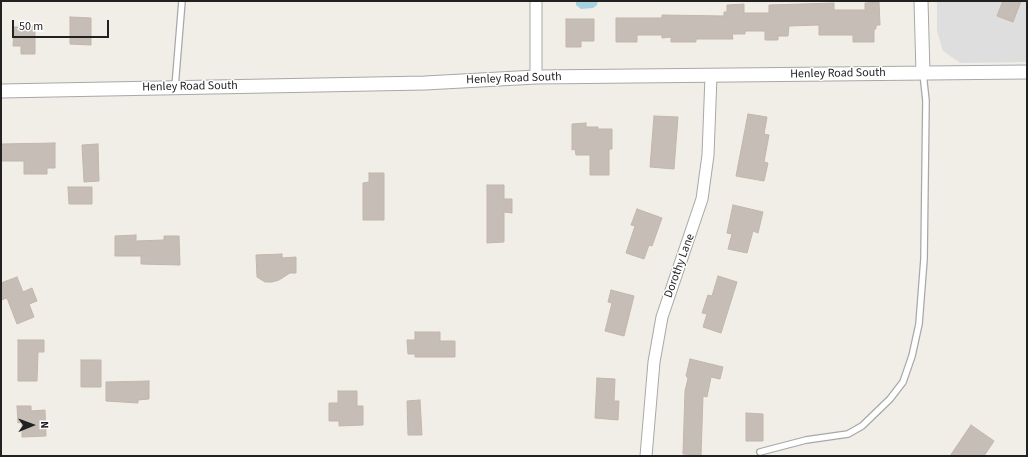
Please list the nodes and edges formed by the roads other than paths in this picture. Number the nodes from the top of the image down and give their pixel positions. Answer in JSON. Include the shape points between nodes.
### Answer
{"nodes":[{"id":1,"x":182,"y":1,"type":"edge"},
{"id":2,"x":536,"y":1,"type":"edge"},
{"id":3,"x":921,"y":1,"type":"edge"},
{"id":4,"x":1027,"y":72,"type":"edge"},
{"id":5,"x":923,"y":73,"type":"junction"},
{"id":6,"x":711,"y":76,"type":"junction"},
{"id":7,"x":536,"y":77,"type":"junction"},
{"id":8,"x":175,"y":87,"type":"junction"},
{"id":9,"x":1,"y":90,"type":"edge"},
{"id":10,"x":760,"y":452,"type":"dead end"},
{"id":11,"x":646,"y":456,"type":"edge"}],
"edges":[{"from":1,"to":8,"type":"lane"},
{"from":2,"to":7,"type":"street"},
{"from":3,"to":5,"type":"street"},
{"from":4,"to":5,"type":"street","name":"Henley Road South"},
{"from":5,"to":6,"type":"street","name":"Henley Road South"},
{"from":5,"to":10,"type":"lane","via":[[926,101],[924,259],[918,324],[912,356],[903,382],[890,399],[862,426],[848,434],[806,440]]},
{"from":6,"to":7,"type":"street","name":"Henley Road South"},
{"from":6,"to":11,"type":"street","name":"Dorothy Lane","via":[[706,179],[696,219],[662,317],[654,362]]},
{"from":7,"to":8,"type":"street","name":"Henley Road South","via":[[425,83]]},
{"from":8,"to":9,"type":"street","name":"Henley Road South"}]}
